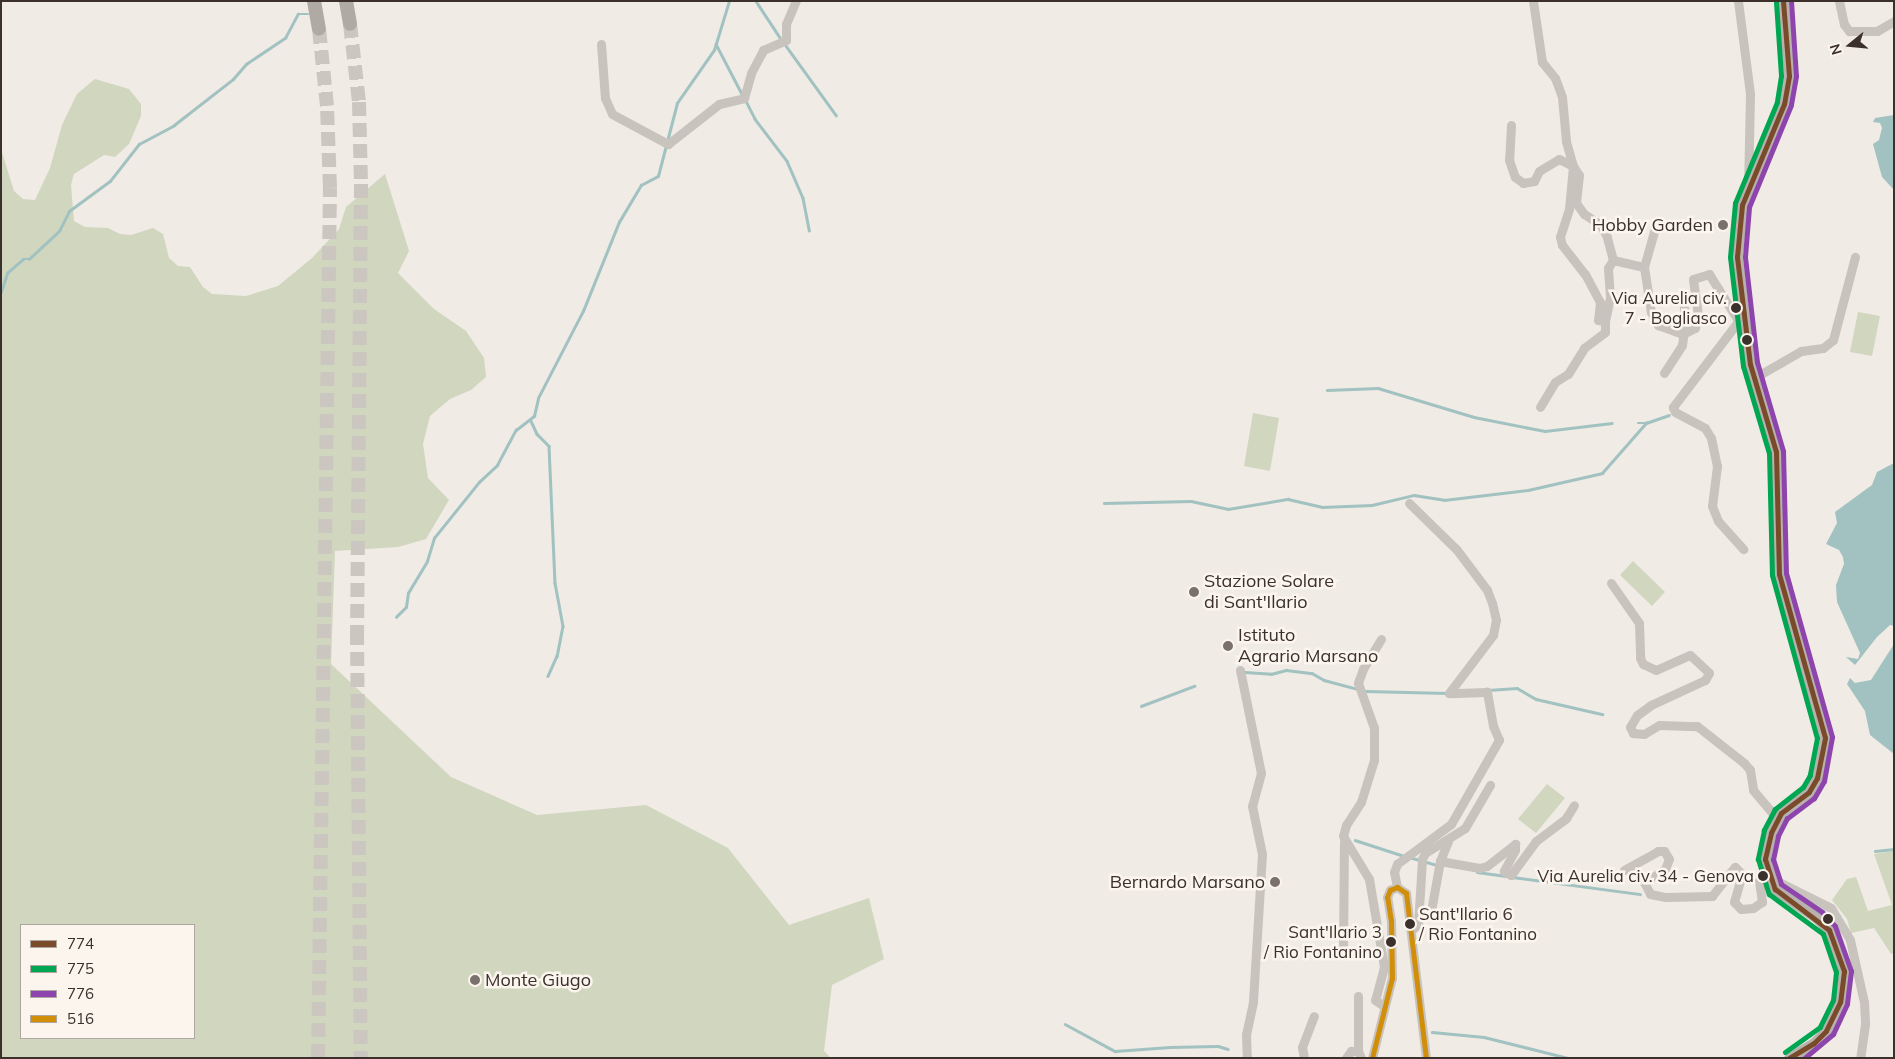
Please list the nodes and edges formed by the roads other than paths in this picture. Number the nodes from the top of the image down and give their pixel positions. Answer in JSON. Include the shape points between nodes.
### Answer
{"nodes":[{"id":1,"x":314,"y":1,"type":"edge"},
{"id":2,"x":346,"y":1,"type":"edge"},
{"id":3,"x":796,"y":1,"type":"edge"},
{"id":4,"x":1533,"y":1,"type":"edge"},
{"id":5,"x":1738,"y":1,"type":"edge"},
{"id":6,"x":1783,"y":1,"type":"edge"},
{"id":7,"x":1839,"y":1,"type":"edge"},
{"id":8,"x":1894,"y":21,"type":"edge"},
{"id":9,"x":350,"y":24,"type":"tunnel mouth"},
{"id":10,"x":319,"y":28,"type":"tunnel mouth"},
{"id":11,"x":601,"y":44,"type":"dead end"},
{"id":12,"x":1511,"y":125,"type":"dead end"},
{"id":13,"x":1572,"y":166,"type":"junction"},
{"id":14,"x":1748,"y":186,"type":"junction"},
{"id":15,"x":1655,"y":228,"type":"dead end"},
{"id":16,"x":1855,"y":257,"type":"dead end"},
{"id":17,"x":1612,"y":260,"type":"junction"},
{"id":18,"x":1644,"y":267,"type":"junction"},
{"id":19,"x":1682,"y":303,"type":"dead end"},
{"id":20,"x":1606,"y":321,"type":"junction"},
{"id":21,"x":1740,"y":324,"type":"junction"},
{"id":22,"x":1683,"y":334,"type":"junction"},
{"id":23,"x":1664,"y":373,"type":"dead end"},
{"id":24,"x":1754,"y":378,"type":"junction"},
{"id":25,"x":1540,"y":408,"type":"dead end"},
{"id":26,"x":1409,"y":503,"type":"dead end"},
{"id":27,"x":1743,"y":549,"type":"dead end"},
{"id":28,"x":1611,"y":583,"type":"dead end"},
{"id":29,"x":1381,"y":639,"type":"dead end"},
{"id":30,"x":1240,"y":670,"type":"dead end"},
{"id":31,"x":1490,"y":785,"type":"dead end"},
{"id":32,"x":1574,"y":805,"type":"dead end"},
{"id":33,"x":1777,"y":819,"type":"junction"},
{"id":34,"x":1448,"y":841,"type":"junction"},
{"id":35,"x":1344,"y":842,"type":"junction"},
{"id":36,"x":1440,"y":861,"type":"junction"},
{"id":37,"x":1624,"y":870,"type":"dead end"},
{"id":38,"x":1769,"y":877,"type":"junction"},
{"id":39,"x":1397,"y":887,"type":"junction"},
{"id":40,"x":1431,"y":911,"type":"dead end"},
{"id":41,"x":1411,"y":930,"type":"junction"},
{"id":42,"x":1343,"y":952,"type":"dead end"},
{"id":43,"x":1358,"y":996,"type":"dead end"},
{"id":44,"x":1384,"y":1006,"type":"junction"},
{"id":45,"x":1314,"y":1016,"type":"dead end"},
{"id":46,"x":1360,"y":1054,"type":"edge"},
{"id":47,"x":1247,"y":1058,"type":"edge"},
{"id":48,"x":1304,"y":1058,"type":"edge"},
{"id":49,"x":1346,"y":1058,"type":"edge"},
{"id":50,"x":1372,"y":1058,"type":"edge"},
{"id":51,"x":1426,"y":1058,"type":"edge"},
{"id":52,"x":1790,"y":1058,"type":"edge"},
{"id":53,"x":1860,"y":1058,"type":"edge"}],
"edges":[{"from":1,"to":10,"type":"highway"},
{"from":2,"to":9,"type":"highway"},
{"from":3,"to":11,"type":"street","via":[[786,24],[786,40],[763,50],[751,73],[744,98],[713,108],[668,144],[612,114],[605,98]]},
{"from":4,"to":13,"type":"street","via":[[1542,62],[1554,78]]},
{"from":5,"to":14,"type":"street","via":[[1750,94]]},
{"from":6,"to":14,"type":"main road","via":[[1788,76],[1784,104],[1775,132]]},
{"from":7,"to":8,"type":"street","via":[[1844,24],[1849,31],[1877,31]]},
{"from":12,"to":13,"type":"street","via":[[1508,155],[1516,177],[1523,183],[1534,180],[1539,171],[1559,159]]},
{"from":13,"to":17,"type":"street","via":[[1579,175],[1578,208],[1605,231]]},
{"from":13,"to":20,"type":"street","via":[[1569,209],[1560,237],[1562,245],[1586,274],[1600,302],[1598,320]]},
{"from":14,"to":21,"type":"main road","via":[[1738,230]]},
{"from":15,"to":18,"type":"street"},
{"from":16,"to":24,"type":"street","via":[[1836,329],[1828,345],[1800,350]]},
{"from":17,"to":18,"type":"street"},
{"from":17,"to":20,"type":"street","via":[[1608,268],[1610,297]]},
{"from":18,"to":22,"type":"street","via":[[1651,312],[1658,325]]},
{"from":19,"to":22,"type":"street","via":[[1686,318]]},
{"from":20,"to":25,"type":"street","via":[[1605,332],[1584,348],[1568,374],[1555,382]]},
{"from":21,"to":22,"type":"street","via":[[1713,276],[1700,275],[1693,279],[1692,286],[1698,315],[1695,328]]},
{"from":21,"to":24,"type":"main road"},
{"from":21,"to":27,"type":"street","via":[[1673,407],[1675,412],[1705,428],[1711,438],[1717,466],[1712,506],[1718,521]]},
{"from":22,"to":23,"type":"street","via":[[1682,345]]},
{"from":24,"to":33,"type":"main road","via":[[1776,452],[1777,555],[1783,594],[1825,738],[1817,778],[1809,792],[1786,807]]},
{"from":26,"to":39,"type":"street","via":[[1457,550],[1487,590],[1492,603],[1496,620],[1493,635],[1449,694],[1487,692],[1499,740],[1452,824],[1397,864],[1394,872]]},
{"from":28,"to":33,"type":"street","via":[[1639,623],[1643,664],[1656,670],[1690,655],[1708,673],[1705,680],[1644,710],[1630,727],[1634,733],[1644,734],[1659,725],[1697,726],[1744,763],[1750,770],[1753,790]]},
{"from":29,"to":35,"type":"street","via":[[1358,683],[1374,728],[1374,760],[1361,802],[1343,831]]},
{"from":30,"to":47,"type":"street","via":[[1261,774],[1252,806],[1262,854],[1253,1002],[1246,1034]]},
{"from":31,"to":34,"type":"street","via":[[1465,828]]},
{"from":32,"to":36,"type":"street","via":[[1566,818],[1536,841],[1511,875],[1504,871],[1515,844],[1492,863],[1478,868]]},
{"from":33,"to":38,"type":"main road","via":[[1766,846]]},
{"from":34,"to":36,"type":"street"},
{"from":34,"to":41,"type":"street","via":[[1425,853],[1422,859],[1418,925]]},
{"from":35,"to":42,"type":"street"},
{"from":35,"to":44,"type":"street","via":[[1363,865],[1369,880],[1384,967],[1375,1000]]},
{"from":36,"to":40,"type":"street"},
{"from":37,"to":38,"type":"street","via":[[1658,851],[1664,851],[1669,855],[1668,864],[1665,869],[1648,877],[1644,882],[1645,888],[1658,896],[1698,897],[1716,894],[1730,870],[1737,867],[1742,874],[1734,902],[1742,909],[1753,908],[1762,902],[1759,881]]},
{"from":38,"to":52,"type":"main road","via":[[1779,893],[1817,918],[1829,930],[1844,971],[1840,1002],[1826,1031]]},
{"from":38,"to":53,"type":"street","via":[[1831,908],[1850,940],[1864,1002]]},
{"from":39,"to":41,"type":"street","via":[[1406,893]]},
{"from":39,"to":44,"type":"street","via":[[1390,890],[1387,897],[1393,969]]},
{"from":41,"to":51,"type":"street"},
{"from":43,"to":46,"type":"street"},
{"from":44,"to":50,"type":"street"},
{"from":45,"to":48,"type":"street","via":[[1302,1047]]},
{"from":46,"to":49,"type":"street","via":[[1351,1051]]}]}
